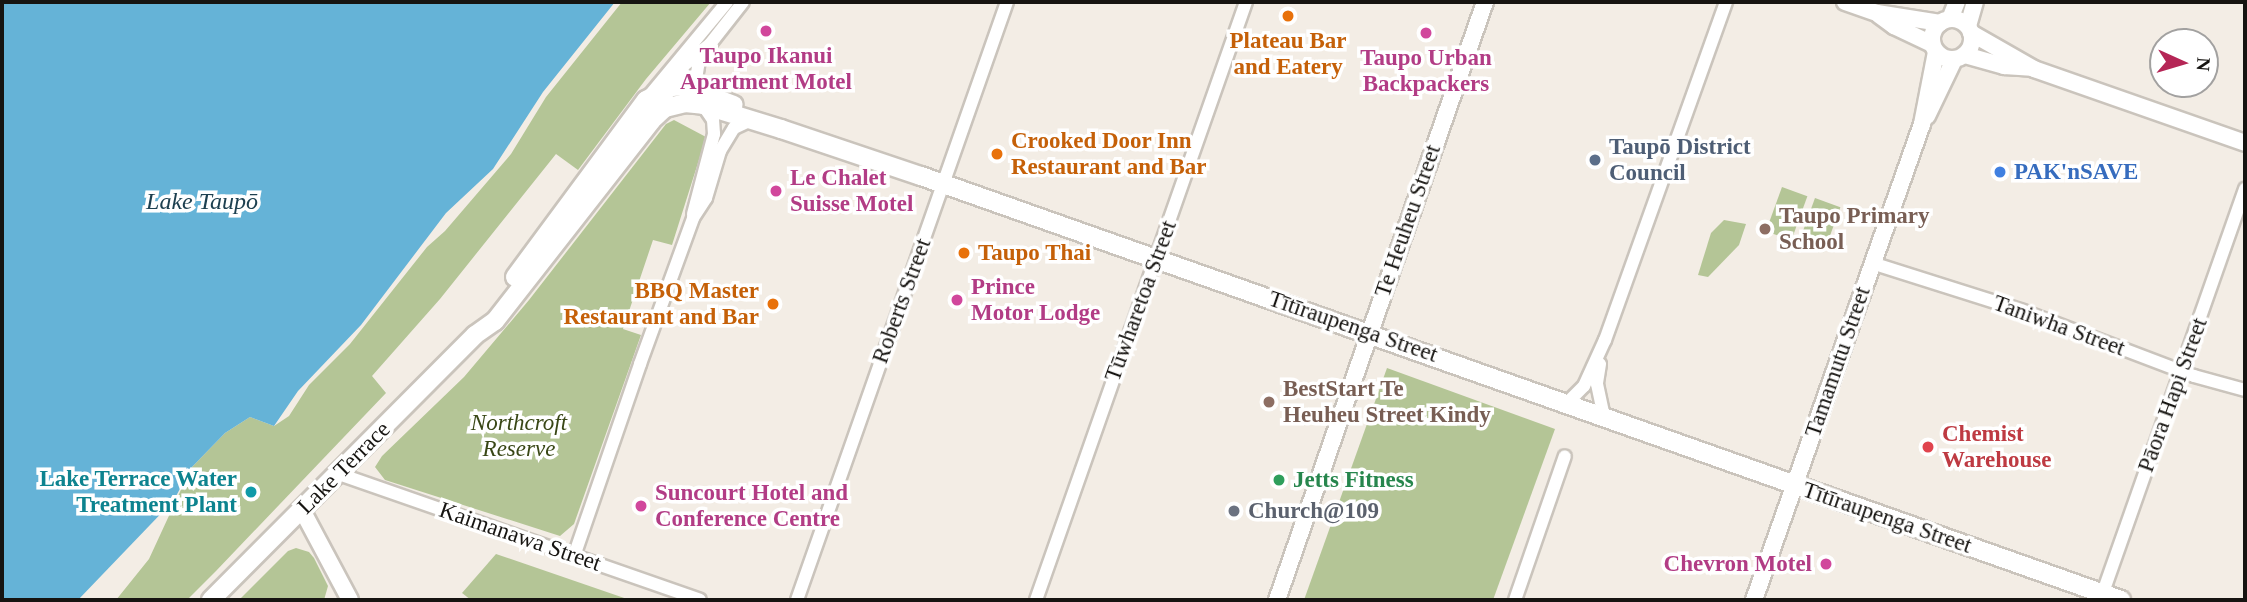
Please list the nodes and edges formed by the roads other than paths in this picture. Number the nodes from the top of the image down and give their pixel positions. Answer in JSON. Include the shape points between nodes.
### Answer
{"nodes":[{"id":1,"x":727,"y":2,"type":"edge"},
{"id":2,"x":743,"y":2,"type":"edge"},
{"id":3,"x":1007,"y":2,"type":"edge"},
{"id":4,"x":1246,"y":2,"type":"edge"},
{"id":5,"x":1485,"y":2,"type":"edge"},
{"id":6,"x":1726,"y":2,"type":"edge"},
{"id":7,"x":1844,"y":2,"type":"edge"},
{"id":8,"x":1957,"y":2,"type":"edge"},
{"id":9,"x":1975,"y":2,"type":"edge"},
{"id":10,"x":1877,"y":13,"type":"junction"},
{"id":11,"x":1945,"y":21,"type":"junction"},
{"id":12,"x":1969,"y":30,"type":"junction"},
{"id":13,"x":1934,"y":48,"type":"junction"},
{"id":14,"x":700,"y":54,"type":"junction"},
{"id":15,"x":1959,"y":57,"type":"junction"},
{"id":16,"x":2034,"y":69,"type":"junction"},
{"id":17,"x":672,"y":87,"type":"junction"},
{"id":18,"x":646,"y":100,"type":"junction"},
{"id":19,"x":707,"y":100,"type":"junction"},
{"id":20,"x":749,"y":121,"type":"junction"},
{"id":21,"x":1922,"y":124,"type":"junction"},
{"id":22,"x":781,"y":129,"type":"junction"},
{"id":23,"x":2245,"y":143,"type":"edge"},
{"id":24,"x":944,"y":184,"type":"junction"},
{"id":25,"x":2245,"y":190,"type":"edge"},
{"id":26,"x":589,"y":202,"type":"junction"},
{"id":27,"x":693,"y":218,"type":"junction"},
{"id":28,"x":1156,"y":258,"type":"junction"},
{"id":29,"x":1872,"y":264,"type":"junction"},
{"id":30,"x":1369,"y":332,"type":"junction"},
{"id":31,"x":475,"y":335,"type":"junction"},
{"id":32,"x":1605,"y":340,"type":"junction"},
{"id":33,"x":2181,"y":371,"type":"junction"},
{"id":34,"x":2245,"y":390,"type":"edge"},
{"id":35,"x":1567,"y":403,"type":"junction"},
{"id":36,"x":1604,"y":417,"type":"junction"},
{"id":37,"x":1565,"y":456,"type":"dead end"},
{"id":38,"x":339,"y":474,"type":"junction"},
{"id":39,"x":1794,"y":485,"type":"junction"},
{"id":40,"x":302,"y":510,"type":"junction"},
{"id":41,"x":574,"y":556,"type":"junction"},
{"id":42,"x":2102,"y":597,"type":"edge"},
{"id":43,"x":211,"y":600,"type":"edge"},
{"id":44,"x":350,"y":600,"type":"edge"},
{"id":45,"x":700,"y":600,"type":"edge"},
{"id":46,"x":797,"y":600,"type":"edge"},
{"id":47,"x":1036,"y":600,"type":"edge"},
{"id":48,"x":1277,"y":600,"type":"edge"},
{"id":49,"x":1515,"y":600,"type":"edge"},
{"id":50,"x":1754,"y":600,"type":"edge"},
{"id":51,"x":2122,"y":600,"type":"edge"}],
"edges":[{"from":1,"to":18,"type":"street","name":"Lake Terrace"},
{"from":2,"to":14,"type":"street","name":"Lake Terrace"},
{"from":3,"to":24,"type":"street","name":"Roberts Street"},
{"from":4,"to":28,"type":"street","name":"Tūwharetoa Street"},
{"from":5,"to":30,"type":"street","name":"Te Heuheu Street"},
{"from":6,"to":32,"type":"street"},
{"from":7,"to":10,"type":"street"},
{"from":8,"to":11,"type":"street"},
{"from":9,"to":12,"type":"street"},
{"from":10,"to":11,"type":"street"},
{"from":10,"to":13,"type":"street"},
{"from":11,"to":12,"type":"street"},
{"from":11,"to":13,"type":"street","via":[[1933,32]]},
{"from":12,"to":15,"type":"street","via":[[1971,45]]},
{"from":12,"to":16,"type":"street"},
{"from":13,"to":15,"type":"street"},
{"from":13,"to":21,"type":"street","name":"Tamamutu Street"},
{"from":14,"to":17,"type":"street","name":"Lake Terrace","via":[[683,66]]},
{"from":14,"to":19,"type":"street","via":[[696,79]]},
{"from":15,"to":16,"type":"street"},
{"from":15,"to":21,"type":"street","name":"Tamamutu Street"},
{"from":16,"to":23,"type":"street"},
{"from":17,"to":18,"type":"main road","name":"Lake Terrace"},
{"from":17,"to":19,"type":"main road","name":"Tītīraupenga Street","via":[[693,87]]},
{"from":17,"to":26,"type":"street","name":"Lake Terrace","via":[[614,156]]},
{"from":18,"to":31,"type":"main road","name":"Lake Terrace","via":[[489,309]]},
{"from":19,"to":20,"type":"main road","name":"Tītīraupenga Street"},
{"from":19,"to":22,"type":"main road","name":"Tītīraupenga Street"},
{"from":19,"to":26,"type":"main road","name":"Lake Terrace","via":[[665,108]]},
{"from":19,"to":27,"type":"street","via":[[714,134]]},
{"from":20,"to":22,"type":"main road","name":"Tītīraupenga Street"},
{"from":20,"to":27,"type":"street","via":[[726,136],[706,198]]},
{"from":21,"to":29,"type":"street","name":"Tamamutu Street"},
{"from":22,"to":24,"type":"main road","name":"Tītīraupenga Street"},
{"from":24,"to":28,"type":"main road","name":"Tītīraupenga Street"},
{"from":24,"to":46,"type":"street","name":"Roberts Street"},
{"from":25,"to":33,"type":"street","name":"Pāora Hapi Street"},
{"from":26,"to":31,"type":"main road","name":"Lake Terrace","via":[[495,321]]},
{"from":27,"to":41,"type":"street"},
{"from":28,"to":30,"type":"main road","name":"Tītīraupenga Street"},
{"from":28,"to":47,"type":"street","name":"Tūwharetoa Street"},
{"from":29,"to":33,"type":"street","name":"Taniwha Street","via":[[2058,323]]},
{"from":29,"to":39,"type":"street","name":"Tamamutu Street"},
{"from":30,"to":35,"type":"main road","name":"Tītīraupenga Street"},
{"from":30,"to":48,"type":"street","name":"Te Heuheu Street"},
{"from":31,"to":38,"type":"main road","name":"Lake Terrace"},
{"from":32,"to":35,"type":"street","via":[[1584,386]]},
{"from":32,"to":36,"type":"street","via":[[1597,384]]},
{"from":33,"to":34,"type":"street","name":"Taniwha Street"},
{"from":33,"to":42,"type":"street","name":"Pāora Hapi Street"},
{"from":35,"to":36,"type":"main road","name":"Tītīraupenga Street"},
{"from":36,"to":39,"type":"main road","name":"Tītīraupenga Street"},
{"from":37,"to":49,"type":"street"},
{"from":38,"to":40,"type":"main road","name":"Lake Terrace"},
{"from":38,"to":41,"type":"street","name":"Kaimanawa Street"},
{"from":39,"to":42,"type":"main road","name":"Tītīraupenga Street"},
{"from":39,"to":50,"type":"street","name":"Tamamutu Street"},
{"from":40,"to":43,"type":"main road","name":"Lake Terrace"},
{"from":40,"to":44,"type":"street"},
{"from":41,"to":45,"type":"street","name":"Kaimanawa Street"},
{"from":42,"to":51,"type":"main road","name":"Tītīraupenga Street"}]}
